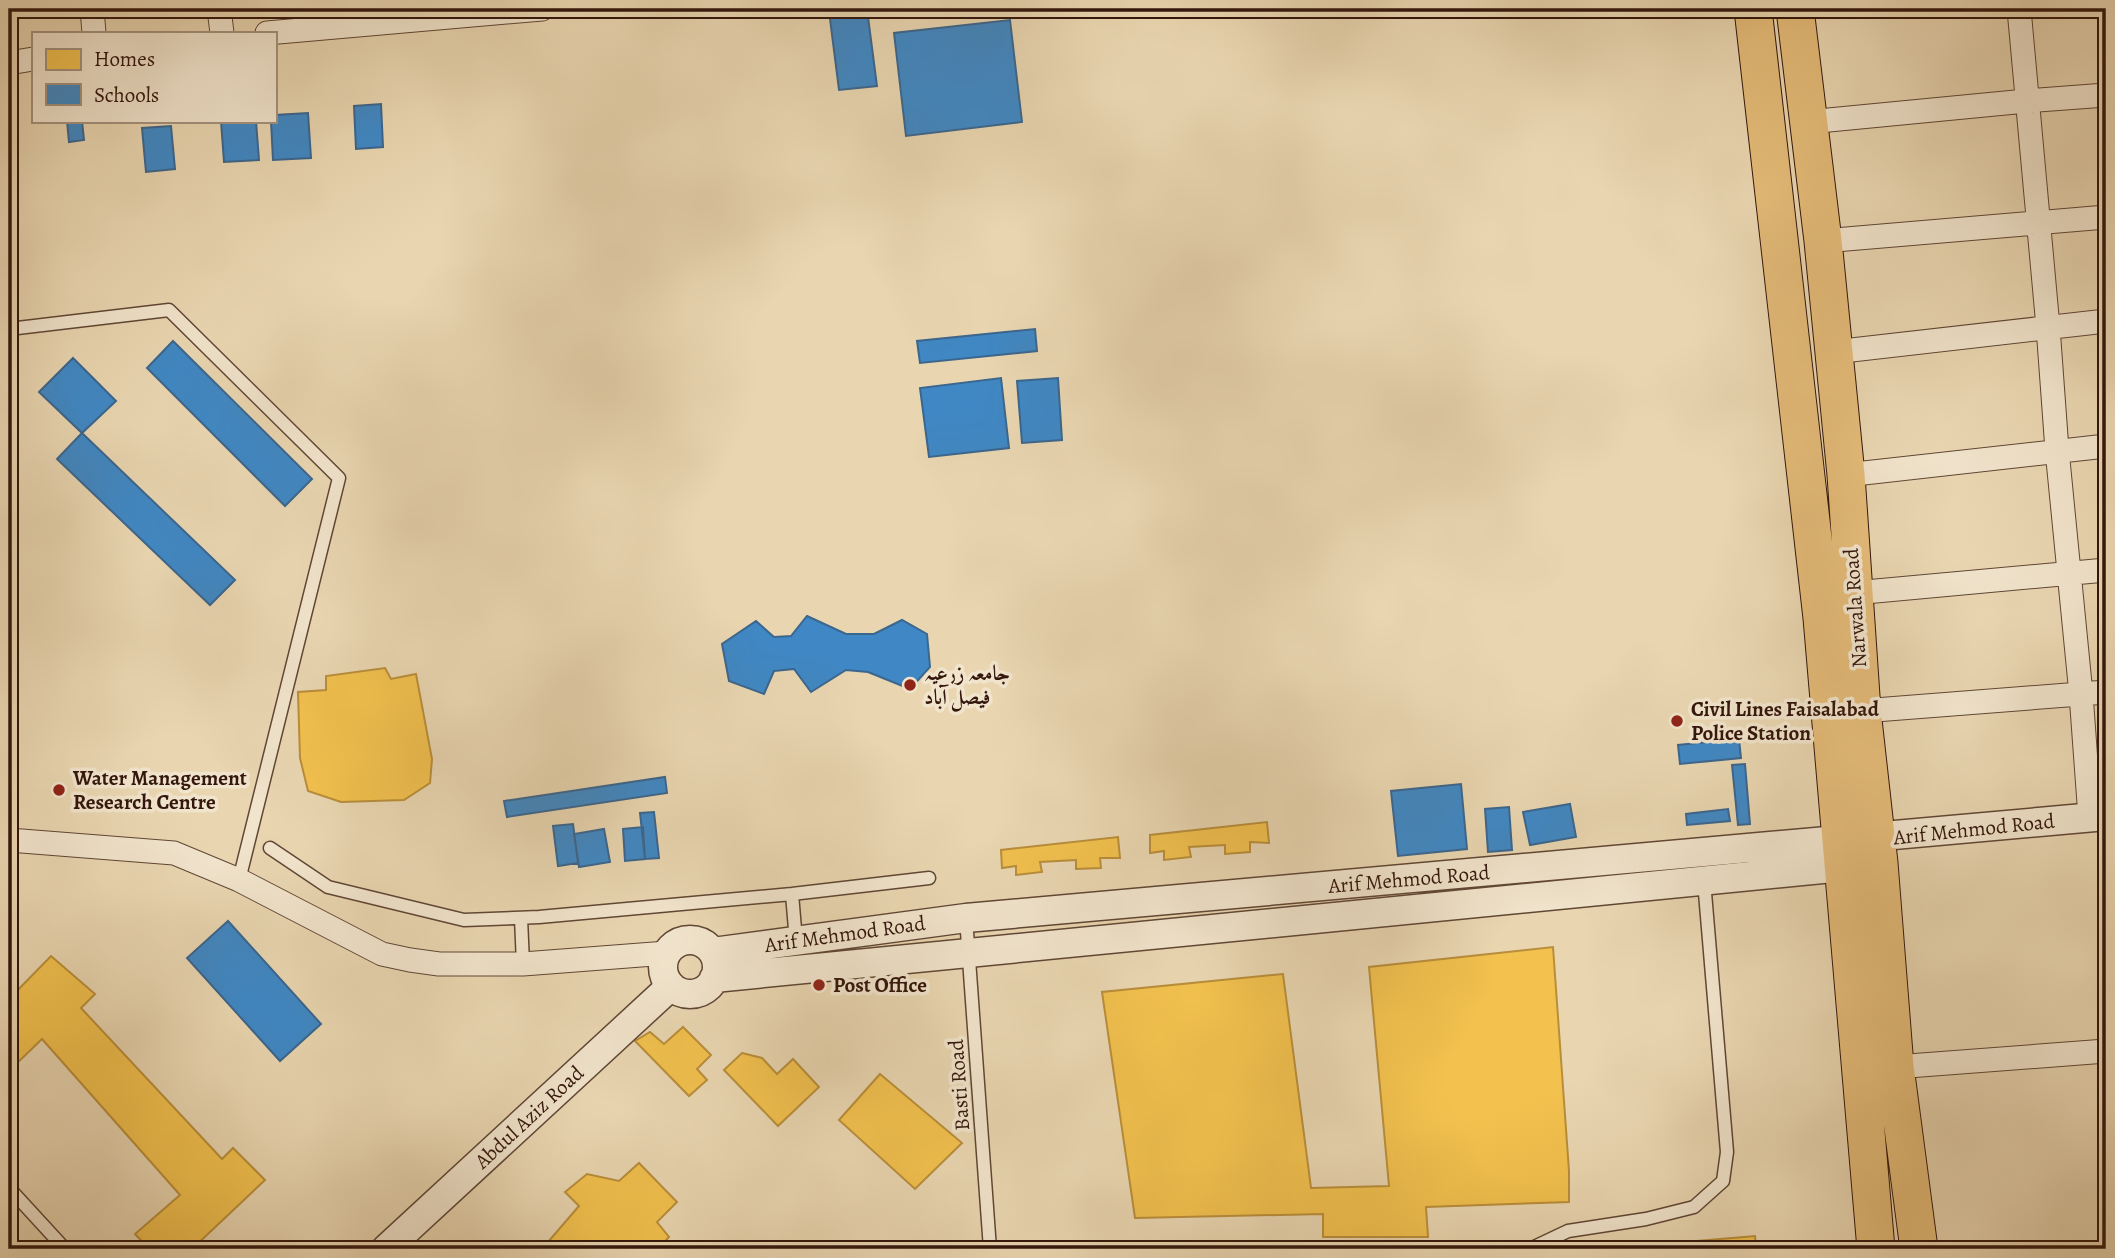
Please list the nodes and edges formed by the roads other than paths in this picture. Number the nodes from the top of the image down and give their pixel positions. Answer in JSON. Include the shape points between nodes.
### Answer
{"nodes":[{"id":1,"x":92,"y":9,"type":"edge"},
{"id":2,"x":219,"y":9,"type":"edge"},
{"id":3,"x":542,"y":9,"type":"edge"},
{"id":4,"x":1753,"y":9,"type":"edge"},
{"id":5,"x":1795,"y":9,"type":"edge"},
{"id":6,"x":2019,"y":9,"type":"edge"},
{"id":7,"x":402,"y":15,"type":"edge"},
{"id":8,"x":94,"y":32,"type":"edge"},
{"id":9,"x":222,"y":32,"type":"edge"},
{"id":10,"x":274,"y":32,"type":"edge"},
{"id":11,"x":32,"y":59,"type":"edge"},
{"id":12,"x":9,"y":63,"type":"edge"},
{"id":13,"x":2106,"y":95,"type":"edge"},
{"id":14,"x":2026,"y":101,"type":"junction"},
{"id":15,"x":1808,"y":122,"type":"junction"},
{"id":16,"x":2106,"y":217,"type":"edge"},
{"id":17,"x":2040,"y":224,"type":"junction"},
{"id":18,"x":1823,"y":241,"type":"junction"},
{"id":19,"x":2106,"y":321,"type":"edge"},
{"id":20,"x":2048,"y":327,"type":"junction"},
{"id":21,"x":9,"y":330,"type":"edge"},
{"id":22,"x":1834,"y":352,"type":"junction"},
{"id":23,"x":2106,"y":446,"type":"edge"},
{"id":24,"x":2057,"y":450,"type":"junction"},
{"id":25,"x":1846,"y":475,"type":"junction"},
{"id":26,"x":2106,"y":570,"type":"edge"},
{"id":27,"x":2068,"y":572,"type":"junction"},
{"id":28,"x":1854,"y":593,"type":"junction"},
{"id":29,"x":2106,"y":692,"type":"edge"},
{"id":30,"x":2081,"y":694,"type":"junction"},
{"id":31,"x":1862,"y":711,"type":"junction"},
{"id":32,"x":2098,"y":817,"type":"edge"},
{"id":33,"x":9,"y":840,"type":"edge"},
{"id":34,"x":270,"y":848,"type":"dead end"},
{"id":35,"x":1860,"y":852,"type":"junction"},
{"id":36,"x":1586,"y":864,"type":"junction"},
{"id":37,"x":929,"y":878,"type":"dead end"},
{"id":38,"x":239,"y":880,"type":"junction"},
{"id":39,"x":1704,"y":880,"type":"junction"},
{"id":40,"x":1272,"y":891,"type":"junction"},
{"id":41,"x":1589,"y":892,"type":"junction"},
{"id":42,"x":792,"y":894,"type":"junction"},
{"id":43,"x":1041,"y":912,"type":"junction"},
{"id":44,"x":521,"y":918,"type":"junction"},
{"id":45,"x":966,"y":918,"type":"junction"},
{"id":46,"x":1275,"y":922,"type":"junction"},
{"id":47,"x":796,"y":941,"type":"junction"},
{"id":48,"x":1044,"y":945,"type":"junction"},
{"id":49,"x":969,"y":952,"type":"junction"},
{"id":50,"x":667,"y":953,"type":"junction"},
{"id":51,"x":523,"y":964,"type":"junction"},
{"id":52,"x":714,"y":965,"type":"junction"},
{"id":53,"x":671,"y":986,"type":"junction"},
{"id":54,"x":2106,"y":1051,"type":"edge"},
{"id":55,"x":1895,"y":1067,"type":"junction"},
{"id":56,"x":9,"y":1188,"type":"edge"},
{"id":57,"x":65,"y":1249,"type":"edge"},
{"id":58,"x":386,"y":1249,"type":"edge"},
{"id":59,"x":990,"y":1249,"type":"edge"},
{"id":60,"x":1530,"y":1249,"type":"edge"},
{"id":61,"x":1876,"y":1249,"type":"edge"},
{"id":62,"x":1919,"y":1249,"type":"edge"}],
"edges":[{"from":1,"to":8,"type":"street"},
{"from":2,"to":9,"type":"street"},
{"from":3,"to":7,"type":"street"},
{"from":4,"to":35,"type":"main road","name":"Narwala Road","via":[[1822,618]]},
{"from":5,"to":15,"type":"main road","name":"Narwala Road"},
{"from":6,"to":14,"type":"street"},
{"from":7,"to":10,"type":"street"},
{"from":11,"to":12,"type":"street"},
{"from":13,"to":14,"type":"street"},
{"from":14,"to":15,"type":"street"},
{"from":14,"to":17,"type":"street"},
{"from":15,"to":18,"type":"main road","name":"Narwala Road"},
{"from":16,"to":17,"type":"street"},
{"from":17,"to":18,"type":"street"},
{"from":17,"to":20,"type":"street"},
{"from":18,"to":22,"type":"main road","name":"Narwala Road"},
{"from":19,"to":20,"type":"street"},
{"from":20,"to":22,"type":"street"},
{"from":20,"to":24,"type":"street"},
{"from":21,"to":38,"type":"lane","via":[[169,310],[339,478]]},
{"from":22,"to":25,"type":"main road","name":"Narwala Road"},
{"from":23,"to":24,"type":"street"},
{"from":24,"to":25,"type":"street"},
{"from":24,"to":27,"type":"street"},
{"from":25,"to":28,"type":"main road","name":"Narwala Road"},
{"from":26,"to":27,"type":"street"},
{"from":27,"to":28,"type":"street"},
{"from":27,"to":30,"type":"street"},
{"from":28,"to":31,"type":"main road","name":"Narwala Road"},
{"from":29,"to":30,"type":"street"},
{"from":30,"to":31,"type":"street"},
{"from":30,"to":32,"type":"street"},
{"from":31,"to":35,"type":"main road","name":"Narwala Road"},
{"from":32,"to":35,"type":"street","name":"Arif Mehmod Road"},
{"from":33,"to":38,"type":"street","via":[[174,853]]},
{"from":34,"to":44,"type":"lane","via":[[328,887],[464,920]]},
{"from":35,"to":36,"type":"street","name":"Arif Mehmod Road"},
{"from":35,"to":39,"type":"street"},
{"from":35,"to":55,"type":"main road","name":"Narwala Road"},
{"from":35,"to":61,"type":"main road","name":"Narwala Road"},
{"from":36,"to":40,"type":"street","name":"Arif Mehmod Road"},
{"from":36,"to":41,"type":"street"},
{"from":37,"to":42,"type":"lane"},
{"from":38,"to":51,"type":"street","via":[[382,954],[439,964]]},
{"from":39,"to":41,"type":"street"},
{"from":39,"to":60,"type":"lane","via":[[1727,1153],[1723,1181],[1694,1207],[1568,1231]]},
{"from":40,"to":43,"type":"street","name":"Arif Mehmod Road"},
{"from":40,"to":46,"type":"street"},
{"from":41,"to":46,"type":"street"},
{"from":42,"to":44,"type":"lane"},
{"from":42,"to":47,"type":"lane"},
{"from":43,"to":45,"type":"street","name":"Arif Mehmod Road"},
{"from":43,"to":48,"type":"street"},
{"from":44,"to":51,"type":"lane"},
{"from":45,"to":47,"type":"street","name":"Arif Mehmod Road"},
{"from":45,"to":49,"type":"lane","name":"Basti Road"},
{"from":46,"to":48,"type":"street"},
{"from":47,"to":52,"type":"street","name":"Arif Mehmod Road"},
{"from":48,"to":49,"type":"street"},
{"from":49,"to":52,"type":"street"},
{"from":49,"to":59,"type":"lane","name":"Basti Road"},
{"from":50,"to":51,"type":"street"},
{"from":50,"to":52,"type":"street","via":[[673,946],[699,941]]},
{"from":50,"to":53,"type":"street","via":[[664,971]]},
{"from":52,"to":53,"type":"street","via":[[703,990],[678,991]]},
{"from":53,"to":58,"type":"street","name":"Abdul Aziz Road"},
{"from":54,"to":55,"type":"street"},
{"from":55,"to":62,"type":"main road","name":"Narwala Road"},
{"from":56,"to":57,"type":"lane"}]}
